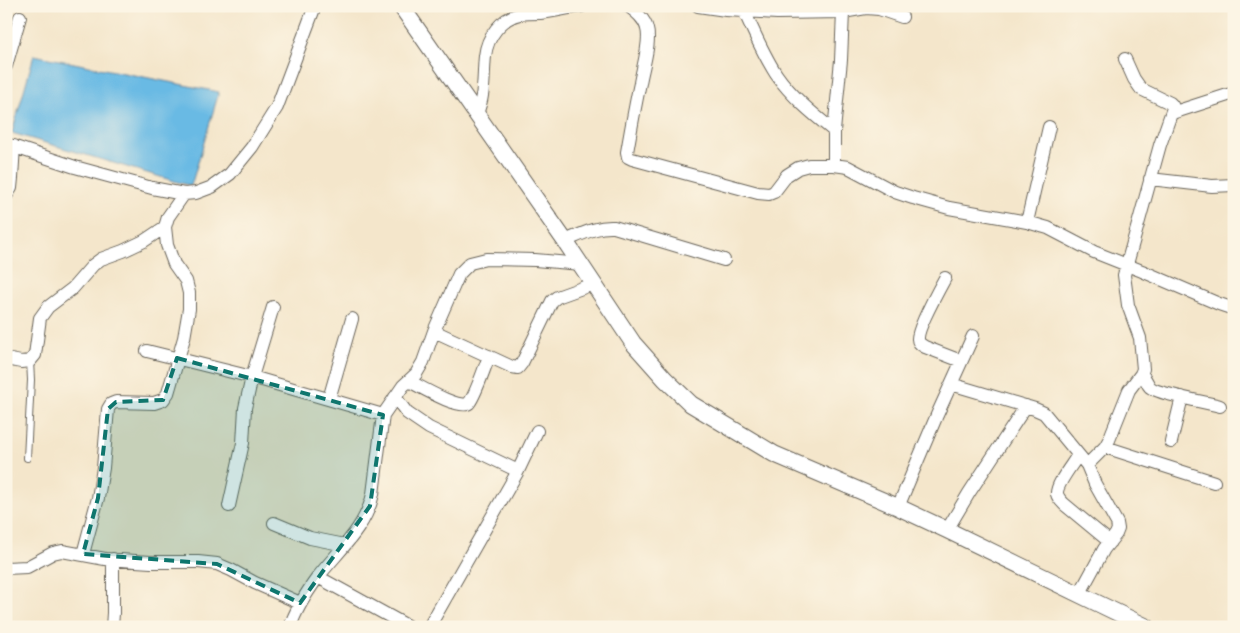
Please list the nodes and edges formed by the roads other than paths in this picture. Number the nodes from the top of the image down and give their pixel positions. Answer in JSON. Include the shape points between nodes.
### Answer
{"nodes":[{"id":1,"x":315,"y":6,"type":"edge"},
{"id":2,"x":401,"y":6,"type":"edge"},
{"id":3,"x":582,"y":6,"type":"edge"},
{"id":4,"x":628,"y":6,"type":"edge"},
{"id":5,"x":698,"y":6,"type":"edge"},
{"id":6,"x":726,"y":8,"type":"edge"},
{"id":7,"x":744,"y":11,"type":"junction"},
{"id":8,"x":843,"y":12,"type":"junction"},
{"id":9,"x":20,"y":17,"type":"dead end"},
{"id":10,"x":902,"y":17,"type":"dead end"},
{"id":11,"x":1125,"y":59,"type":"dead end"},
{"id":12,"x":6,"y":66,"type":"edge"},
{"id":13,"x":1234,"y":93,"type":"edge"},
{"id":14,"x":1172,"y":112,"type":"junction"},
{"id":15,"x":477,"y":114,"type":"junction"},
{"id":16,"x":1049,"y":127,"type":"dead end"},
{"id":17,"x":834,"y":132,"type":"junction"},
{"id":18,"x":10,"y":145,"type":"edge"},
{"id":19,"x":834,"y":164,"type":"junction"},
{"id":20,"x":1150,"y":179,"type":"junction"},
{"id":21,"x":1234,"y":185,"type":"edge"},
{"id":22,"x":184,"y":194,"type":"junction"},
{"id":23,"x":6,"y":196,"type":"edge"},
{"id":24,"x":1028,"y":222,"type":"junction"},
{"id":25,"x":165,"y":227,"type":"junction"},
{"id":26,"x":565,"y":241,"type":"junction"},
{"id":27,"x":724,"y":260,"type":"dead end"},
{"id":28,"x":580,"y":264,"type":"junction"},
{"id":29,"x":1126,"y":265,"type":"junction"},
{"id":30,"x":945,"y":278,"type":"dead end"},
{"id":31,"x":593,"y":284,"type":"junction"},
{"id":32,"x":272,"y":307,"type":"dead end"},
{"id":33,"x":1234,"y":309,"type":"edge"},
{"id":34,"x":352,"y":319,"type":"dead end"},
{"id":35,"x":434,"y":331,"type":"junction"},
{"id":36,"x":972,"y":336,"type":"dead end"},
{"id":37,"x":147,"y":351,"type":"dead end"},
{"id":38,"x":489,"y":356,"type":"junction"},
{"id":39,"x":177,"y":358,"type":"junction"},
{"id":40,"x":6,"y":359,"type":"edge"},
{"id":41,"x":30,"y":361,"type":"junction"},
{"id":42,"x":961,"y":361,"type":"junction"},
{"id":43,"x":1141,"y":374,"type":"junction"},
{"id":44,"x":252,"y":377,"type":"junction"},
{"id":45,"x":409,"y":381,"type":"junction"},
{"id":46,"x":951,"y":384,"type":"junction"},
{"id":47,"x":395,"y":397,"type":"junction"},
{"id":48,"x":1182,"y":397,"type":"junction"},
{"id":49,"x":330,"y":400,"type":"junction"},
{"id":50,"x":1026,"y":406,"type":"junction"},
{"id":51,"x":1220,"y":406,"type":"dead end"},
{"id":52,"x":383,"y":415,"type":"junction"},
{"id":53,"x":537,"y":431,"type":"dead end"},
{"id":54,"x":1171,"y":442,"type":"dead end"},
{"id":55,"x":1105,"y":447,"type":"junction"},
{"id":56,"x":1078,"y":455,"type":"junction"},
{"id":57,"x":27,"y":458,"type":"dead end"},
{"id":58,"x":1087,"y":465,"type":"junction"},
{"id":59,"x":518,"y":471,"type":"junction"},
{"id":60,"x":1214,"y":482,"type":"dead end"},
{"id":61,"x":229,"y":506,"type":"dead end"},
{"id":62,"x":898,"y":507,"type":"junction"},
{"id":63,"x":274,"y":523,"type":"dead end"},
{"id":64,"x":947,"y":530,"type":"junction"},
{"id":65,"x":1110,"y":542,"type":"junction"},
{"id":66,"x":345,"y":545,"type":"junction"},
{"id":67,"x":83,"y":554,"type":"junction"},
{"id":68,"x":113,"y":559,"type":"junction"},
{"id":69,"x":6,"y":568,"type":"edge"},
{"id":70,"x":318,"y":577,"type":"junction"},
{"id":71,"x":1079,"y":595,"type":"junction"},
{"id":72,"x":300,"y":603,"type":"junction"},
{"id":73,"x":112,"y":627,"type":"edge"},
{"id":74,"x":290,"y":627,"type":"edge"},
{"id":75,"x":409,"y":627,"type":"edge"},
{"id":76,"x":429,"y":627,"type":"edge"},
{"id":77,"x":1147,"y":627,"type":"edge"}],
"edges":[{"from":1,"to":22,"type":"street","via":[[277,107],[252,147],[230,174],[212,187]]},
{"from":2,"to":15,"type":"street"},
{"from":3,"to":15,"type":"street","via":[[520,14],[499,26],[485,54],[484,86]]},
{"from":4,"to":19,"type":"street","via":[[644,21],[648,30],[628,157],[769,194],[798,168]]},
{"from":5,"to":6,"type":"street"},
{"from":6,"to":7,"type":"street"},
{"from":7,"to":8,"type":"street"},
{"from":7,"to":17,"type":"street","via":[[776,74],[800,102]]},
{"from":8,"to":10,"type":"street","via":[[879,9]]},
{"from":8,"to":17,"type":"street"},
{"from":9,"to":12,"type":"street"},
{"from":11,"to":14,"type":"street","via":[[1141,89],[1170,103]]},
{"from":13,"to":14,"type":"street"},
{"from":14,"to":20,"type":"street"},
{"from":15,"to":26,"type":"street"},
{"from":16,"to":24,"type":"street"},
{"from":17,"to":19,"type":"street"},
{"from":18,"to":22,"type":"street","via":[[75,168]]},
{"from":18,"to":23,"type":"street","via":[[12,183]]},
{"from":19,"to":24,"type":"street","via":[[848,167],[913,198]]},
{"from":20,"to":21,"type":"street","via":[[1212,186]]},
{"from":20,"to":29,"type":"street"},
{"from":22,"to":25,"type":"street"},
{"from":24,"to":29,"type":"street","via":[[1048,228]]},
{"from":25,"to":39,"type":"street","via":[[167,245],[189,293],[184,338]]},
{"from":25,"to":41,"type":"street","via":[[144,241],[101,259],[73,288],[48,307],[40,318],[34,355]]},
{"from":26,"to":27,"type":"street","via":[[594,228],[614,227]]},
{"from":26,"to":28,"type":"street"},
{"from":28,"to":31,"type":"street"},
{"from":28,"to":35,"type":"street","via":[[486,259],[470,263],[459,274]]},
{"from":29,"to":33,"type":"street"},
{"from":29,"to":43,"type":"street","via":[[1125,288],[1140,338]]},
{"from":30,"to":42,"type":"street","via":[[918,340],[925,347]]},
{"from":31,"to":38,"type":"street","via":[[552,301],[518,368]]},
{"from":31,"to":62,"type":"street","via":[[634,343],[664,379],[691,404],[774,454]]},
{"from":32,"to":44,"type":"street"},
{"from":34,"to":49,"type":"street"},
{"from":35,"to":38,"type":"street"},
{"from":35,"to":45,"type":"street","via":[[423,362]]},
{"from":36,"to":42,"type":"street"},
{"from":37,"to":39,"type":"street"},
{"from":38,"to":45,"type":"street","via":[[473,397],[464,406]]},
{"from":39,"to":44,"type":"street"},
{"from":39,"to":67,"type":"street","via":[[168,393],[163,400],[154,404],[116,402],[108,409],[98,498]]},
{"from":40,"to":41,"type":"street"},
{"from":41,"to":57,"type":"lane"},
{"from":42,"to":46,"type":"street"},
{"from":43,"to":48,"type":"street","via":[[1151,389]]},
{"from":43,"to":55,"type":"street","via":[[1129,390]]},
{"from":44,"to":49,"type":"street"},
{"from":44,"to":61,"type":"street","via":[[245,408],[243,443]]},
{"from":45,"to":47,"type":"street"},
{"from":46,"to":50,"type":"street"},
{"from":46,"to":62,"type":"street"},
{"from":47,"to":52,"type":"street"},
{"from":47,"to":59,"type":"street","via":[[407,413],[429,428]]},
{"from":48,"to":51,"type":"street"},
{"from":48,"to":54,"type":"street"},
{"from":49,"to":52,"type":"street"},
{"from":50,"to":56,"type":"street","via":[[1044,413]]},
{"from":50,"to":64,"type":"street"},
{"from":52,"to":66,"type":"street","via":[[370,506]]},
{"from":53,"to":59,"type":"street"},
{"from":55,"to":58,"type":"street"},
{"from":55,"to":60,"type":"street"},
{"from":56,"to":58,"type":"street"},
{"from":56,"to":65,"type":"street","via":[[1059,484],[1058,497]]},
{"from":58,"to":65,"type":"street","via":[[1117,523],[1118,529]]},
{"from":59,"to":76,"type":"street"},
{"from":62,"to":64,"type":"street"},
{"from":63,"to":66,"type":"street","via":[[310,538]]},
{"from":64,"to":71,"type":"street"},
{"from":65,"to":71,"type":"street"},
{"from":66,"to":70,"type":"street"},
{"from":67,"to":68,"type":"street"},
{"from":67,"to":69,"type":"street","via":[[62,551],[27,567]]},
{"from":68,"to":72,"type":"street","via":[[217,564]]},
{"from":68,"to":73,"type":"street"},
{"from":70,"to":72,"type":"street"},
{"from":70,"to":75,"type":"street"},
{"from":71,"to":77,"type":"street"},
{"from":72,"to":74,"type":"street"}]}
